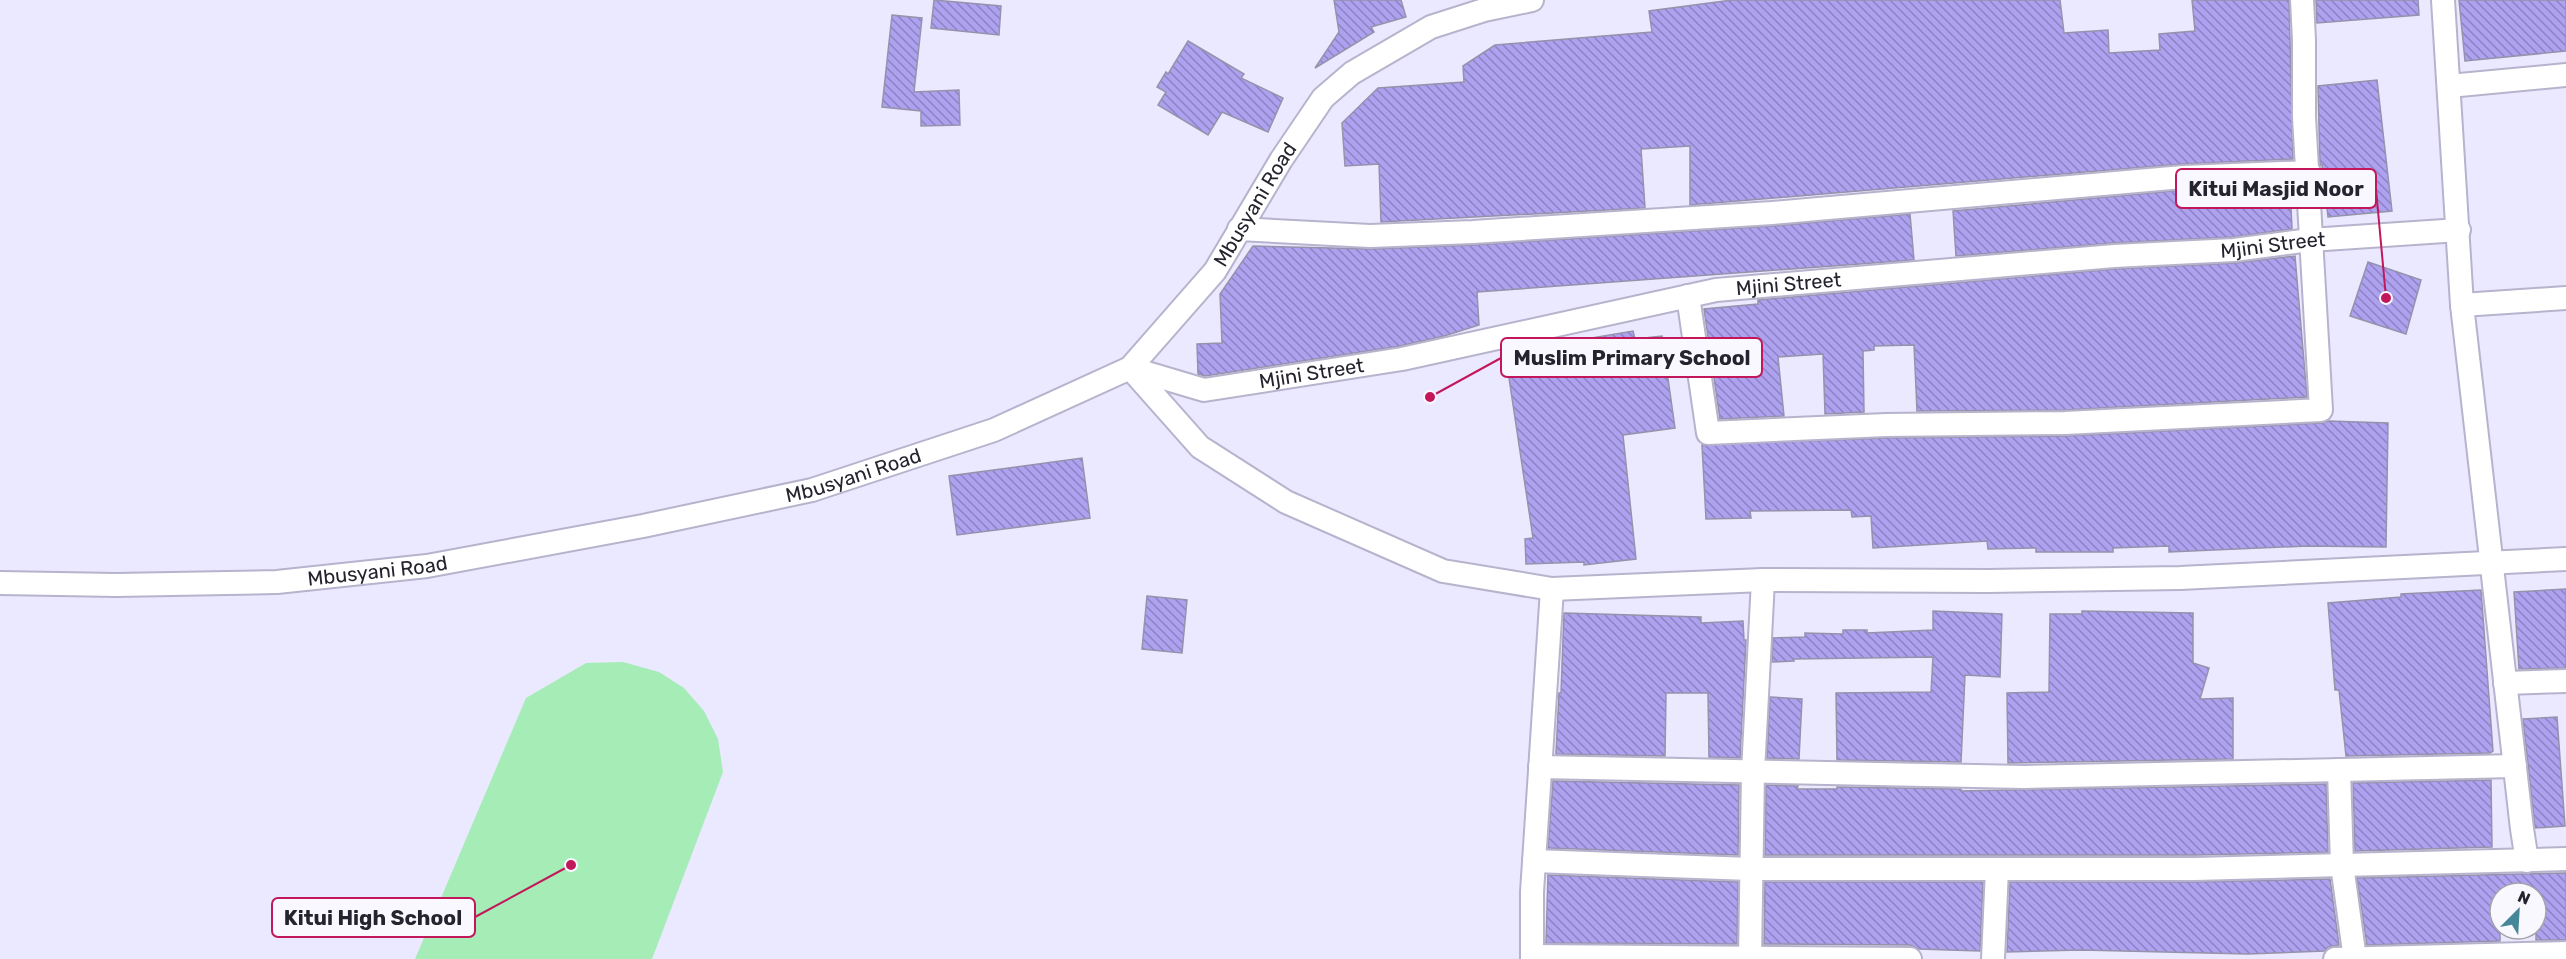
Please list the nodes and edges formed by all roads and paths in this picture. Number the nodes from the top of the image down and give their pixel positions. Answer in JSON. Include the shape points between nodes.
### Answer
{"nodes":[{"id":1,"x":1532,"y":0,"type":"edge"},
{"id":2,"x":2301,"y":0,"type":"edge"},
{"id":3,"x":2443,"y":0,"type":"edge"},
{"id":4,"x":2566,"y":75,"type":"edge"},
{"id":5,"x":2449,"y":86,"type":"junction"},
{"id":6,"x":2309,"y":172,"type":"junction"},
{"id":7,"x":1239,"y":229,"type":"junction"},
{"id":8,"x":2458,"y":230,"type":"junction"},
{"id":9,"x":2310,"y":240,"type":"junction"},
{"id":10,"x":1688,"y":296,"type":"junction"},
{"id":11,"x":2566,"y":298,"type":"edge"},
{"id":12,"x":2462,"y":305,"type":"junction"},
{"id":13,"x":1130,"y":368,"type":"junction"},
{"id":14,"x":2566,"y":559,"type":"edge"},
{"id":15,"x":2491,"y":564,"type":"junction"},
{"id":16,"x":1763,"y":580,"type":"junction"},
{"id":17,"x":0,"y":583,"type":"edge"},
{"id":18,"x":1552,"y":589,"type":"junction"},
{"id":19,"x":2566,"y":681,"type":"edge"},
{"id":20,"x":2505,"y":683,"type":"junction"},
{"id":21,"x":2515,"y":766,"type":"junction"},
{"id":22,"x":1540,"y":768,"type":"junction"},
{"id":23,"x":2339,"y":770,"type":"junction"},
{"id":24,"x":1753,"y":772,"type":"junction"},
{"id":25,"x":2566,"y":859,"type":"edge"},
{"id":26,"x":1534,"y":861,"type":"junction"},
{"id":27,"x":2528,"y":861,"type":"junction"},
{"id":28,"x":2342,"y":865,"type":"junction"},
{"id":29,"x":1996,"y":868,"type":"junction"},
{"id":30,"x":1750,"y":869,"type":"junction"},
{"id":31,"x":2566,"y":953,"type":"edge"},
{"id":32,"x":1532,"y":958,"type":"edge"},
{"id":33,"x":1750,"y":958,"type":"edge"},
{"id":34,"x":1910,"y":959,"type":"edge"},
{"id":35,"x":1993,"y":959,"type":"edge"},
{"id":36,"x":2335,"y":959,"type":"edge"},
{"id":37,"x":2355,"y":959,"type":"edge"}],
"edges":[{"from":1,"to":7,"type":"street","name":"Mbusyani Road","via":[[1431,27],[1353,73],[1323,98]]},
{"from":2,"to":6,"type":"street"},
{"from":3,"to":5,"type":"street"},
{"from":4,"to":5,"type":"street"},
{"from":5,"to":8,"type":"street"},
{"from":6,"to":7,"type":"street","via":[[2183,177],[1761,214],[1473,232],[1370,236]]},
{"from":6,"to":9,"type":"street"},
{"from":7,"to":13,"type":"street","name":"Mbusyani Road","via":[[1215,271]]},
{"from":8,"to":9,"type":"street","name":"Mjini Street"},
{"from":8,"to":12,"type":"street"},
{"from":9,"to":10,"type":"street","name":"Mjini Street","via":[[2234,250],[2114,256],[1716,290]]},
{"from":9,"to":10,"type":"street","via":[[2321,410],[2065,423],[1707,433]]},
{"from":10,"to":13,"type":"street","name":"Mjini Street","via":[[1402,359],[1204,390]]},
{"from":11,"to":12,"type":"street"},
{"from":12,"to":15,"type":"street"},
{"from":13,"to":17,"type":"street","name":"Mbusyani Road","via":[[994,430],[835,483],[632,528],[427,566],[277,582]]},
{"from":13,"to":18,"type":"street","via":[[1200,447],[1286,502],[1443,571]]},
{"from":14,"to":15,"type":"street"},
{"from":15,"to":16,"type":"street","via":[[2180,578]]},
{"from":15,"to":20,"type":"street"},
{"from":16,"to":18,"type":"street"},
{"from":16,"to":24,"type":"street"},
{"from":18,"to":22,"type":"street"},
{"from":19,"to":20,"type":"street"},
{"from":20,"to":21,"type":"street"},
{"from":21,"to":23,"type":"street"},
{"from":21,"to":27,"type":"street"},
{"from":22,"to":24,"type":"street"},
{"from":22,"to":26,"type":"street"},
{"from":23,"to":24,"type":"street","via":[[2024,777]]},
{"from":23,"to":28,"type":"street"},
{"from":24,"to":30,"type":"street"},
{"from":25,"to":27,"type":"street"},
{"from":26,"to":30,"type":"street"},
{"from":26,"to":32,"type":"street"},
{"from":27,"to":28,"type":"street"},
{"from":28,"to":29,"type":"street"},
{"from":28,"to":37,"type":"street"},
{"from":29,"to":30,"type":"street"},
{"from":29,"to":35,"type":"street"},
{"from":30,"to":33,"type":"street"},
{"from":31,"to":37,"type":"street"},
{"from":32,"to":33,"type":"street"},
{"from":33,"to":34,"type":"street"},
{"from":36,"to":37,"type":"street"}]}
